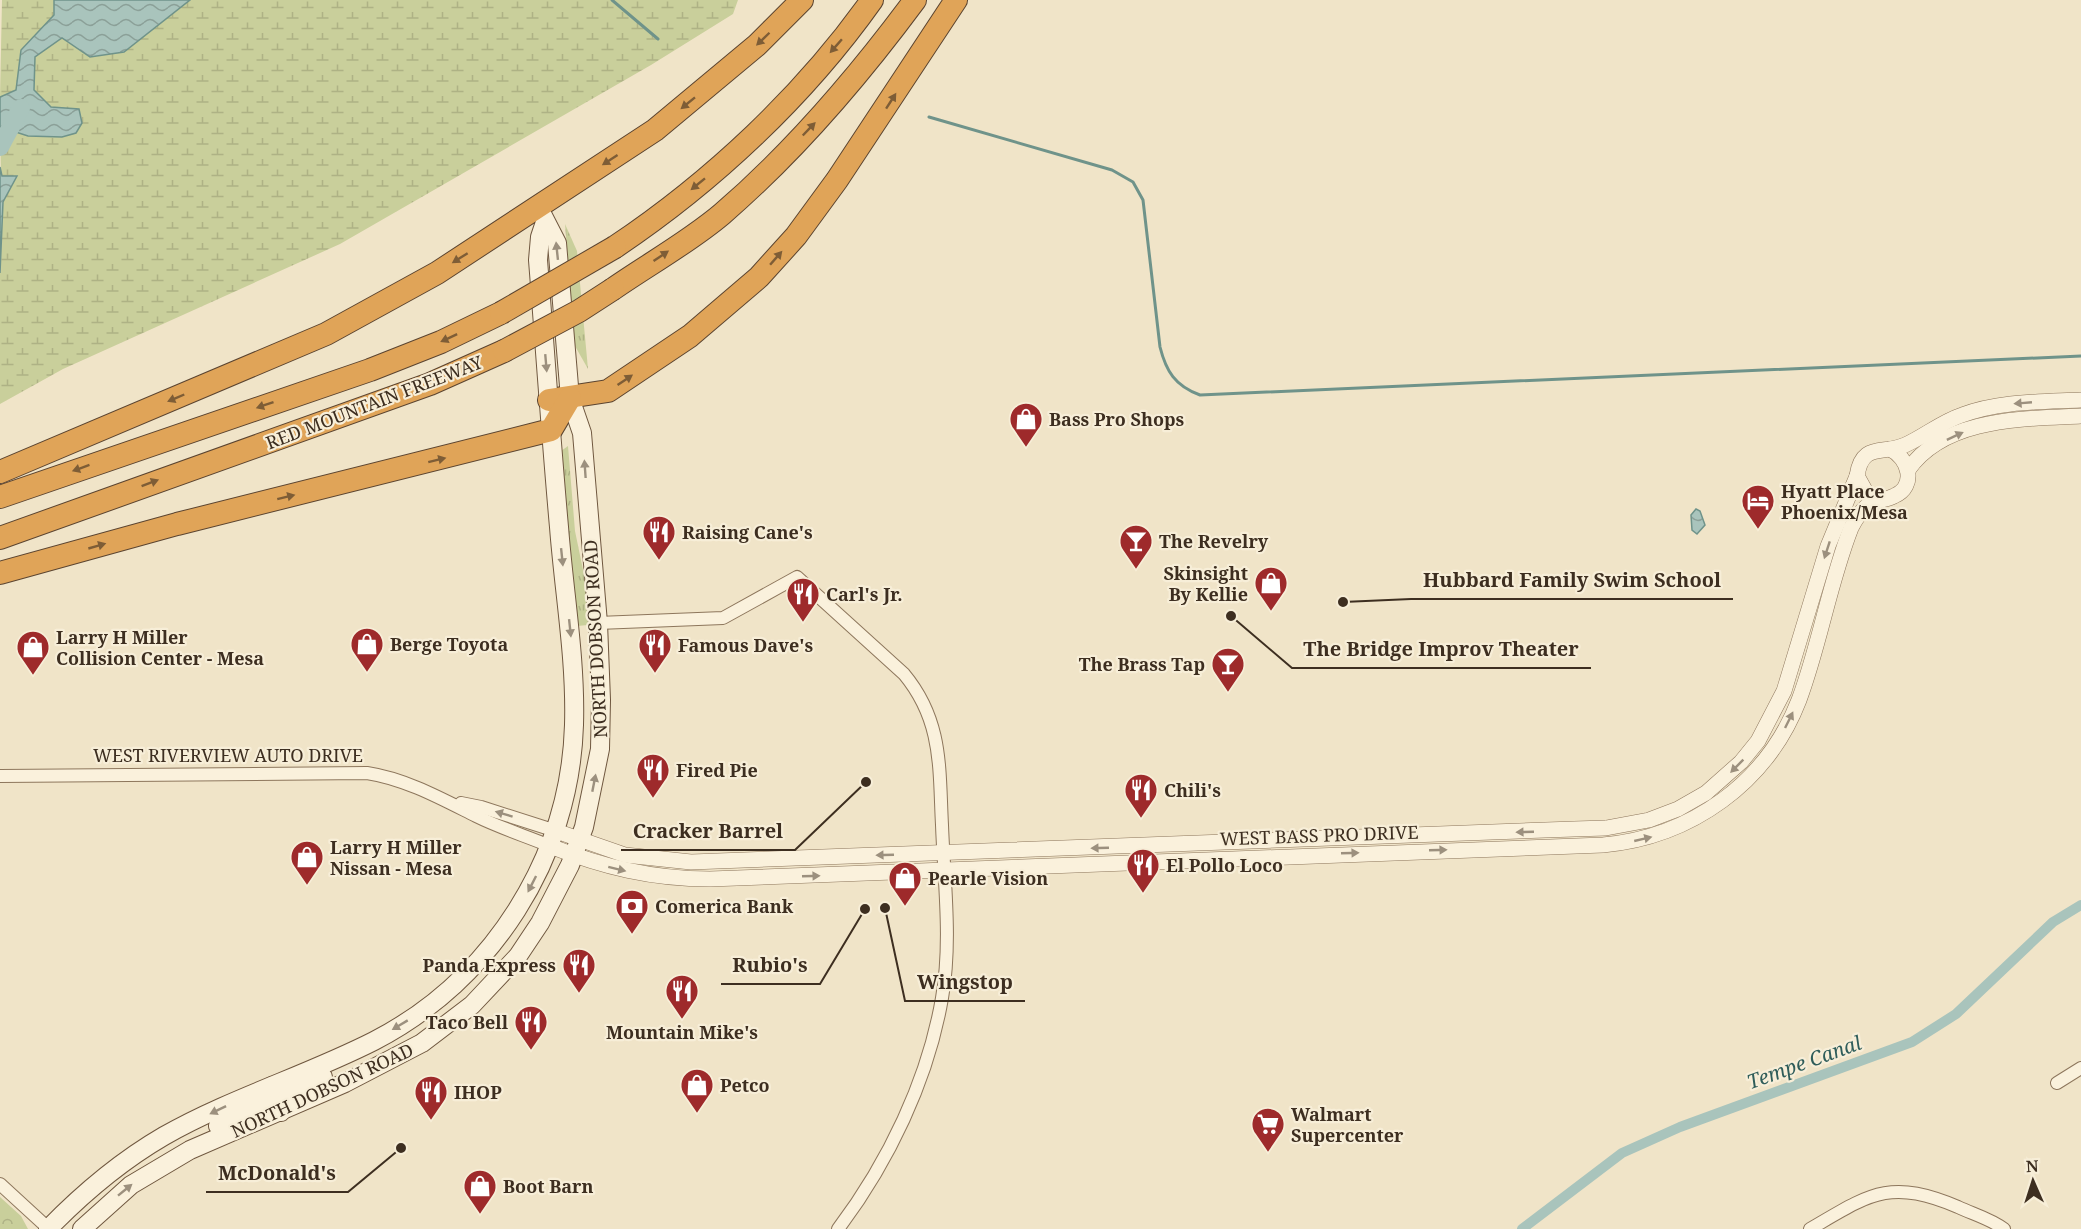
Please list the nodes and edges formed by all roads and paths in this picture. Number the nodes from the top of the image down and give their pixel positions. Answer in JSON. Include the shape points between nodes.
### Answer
{"nodes":[{"id":1,"x":802,"y":0,"type":"edge"},
{"id":2,"x":872,"y":0,"type":"edge"},
{"id":3,"x":915,"y":0,"type":"edge"},
{"id":4,"x":956,"y":0,"type":"edge"},
{"id":5,"x":542,"y":215,"type":"junction"},
{"id":6,"x":560,"y":399,"type":"junction"},
{"id":7,"x":2081,"y":400,"type":"edge"},
{"id":8,"x":2081,"y":416,"type":"edge"},
{"id":9,"x":551,"y":430,"type":"junction"},
{"id":10,"x":1890,"y":449,"type":"junction"},
{"id":11,"x":1908,"y":470,"type":"junction"},
{"id":12,"x":0,"y":472,"type":"edge"},
{"id":13,"x":1857,"y":476,"type":"junction"},
{"id":14,"x":0,"y":497,"type":"edge"},
{"id":15,"x":1880,"y":499,"type":"junction"},
{"id":16,"x":0,"y":538,"type":"edge"},
{"id":17,"x":0,"y":573,"type":"edge"},
{"id":18,"x":598,"y":623,"type":"junction"},
{"id":19,"x":0,"y":776,"type":"edge"},
{"id":20,"x":565,"y":843,"type":"junction"},
{"id":21,"x":943,"y":853,"type":"junction"},
{"id":22,"x":944,"y":872,"type":"junction"},
{"id":23,"x":374,"y":1041,"type":"junction"},
{"id":24,"x":2081,"y":1068,"type":"edge"},
{"id":25,"x":2057,"y":1083,"type":"dead end"},
{"id":26,"x":272,"y":1086,"type":"junction"},
{"id":27,"x":281,"y":1112,"type":"junction"},
{"id":28,"x":190,"y":1150,"type":"junction"},
{"id":29,"x":0,"y":1184,"type":"edge"},
{"id":30,"x":49,"y":1229,"type":"edge"},
{"id":31,"x":82,"y":1229,"type":"edge"},
{"id":32,"x":838,"y":1229,"type":"edge"},
{"id":33,"x":1810,"y":1229,"type":"edge"},
{"id":34,"x":2004,"y":1229,"type":"edge"}],
"edges":[{"from":1,"to":5,"type":"highway","one_way":true,"via":[[757,45],[655,130]]},
{"from":2,"to":14,"type":"highway","name":"RED MOUNTAIN FREEWAY","one_way":true,"bridge":true,"via":[[773,115],[712,174],[615,247],[501,313],[370,370]]},
{"from":16,"to":3,"type":"highway","name":"RED MOUNTAIN FREEWAY","one_way":true,"bridge":true,"via":[[430,384],[579,311],[721,214],[811,128]]},
{"from":6,"to":4,"type":"highway","one_way":true,"via":[[608,391],[690,336],[767,269],[850,161]]},
{"from":5,"to":6,"type":"main road","name":"NORTH DOBSON ROAD","via":[[557,243]]},
{"from":5,"to":12,"type":"highway","one_way":true,"via":[[326,334]]},
{"from":6,"to":9,"type":"highway"},
{"from":18,"to":6,"type":"main road","name":"NORTH DOBSON ROAD","one_way":true,"via":[[582,433]]},
{"from":7,"to":10,"type":"street","name":"WEST BASS PRO DRIVE","one_way":true,"via":[[1981,409]]},
{"from":11,"to":8,"type":"street","name":"WEST BASS PRO DRIVE","one_way":true,"via":[[1923,454],[1974,428],[2019,419]]},
{"from":17,"to":9,"type":"highway","one_way":true},
{"from":9,"to":20,"type":"main road","name":"NORTH DOBSON ROAD","one_way":true,"via":[[574,702]]},
{"from":10,"to":11,"type":"street","via":[[1903,458]]},
{"from":10,"to":13,"type":"street","name":"WEST BASS PRO DRIVE","via":[[1865,456]]},
{"from":11,"to":15,"type":"street","name":"WEST BASS PRO DRIVE","via":[[1907,480],[1898,493]]},
{"from":13,"to":15,"type":"street","via":[[1867,494]]},
{"from":13,"to":21,"type":"street","name":"WEST BASS PRO DRIVE","one_way":true,"via":[[1833,530],[1775,711],[1741,762],[1706,793],[1678,809],[1606,828]]},
{"from":22,"to":15,"type":"street","name":"WEST BASS PRO DRIVE","one_way":true,"via":[[1180,859],[1603,845],[1664,833],[1717,806],[1761,765],[1775,745],[1801,693],[1851,528],[1866,506]]},
{"from":20,"to":18,"type":"main road","name":"NORTH DOBSON ROAD","one_way":true,"via":[[600,749]]},
{"from":18,"to":21,"type":"street","via":[[723,618],[797,578],[916,688],[936,735]]},
{"from":19,"to":20,"type":"street","name":"WEST RIVERVIEW AUTO DRIVE","via":[[367,773],[451,802],[482,807]]},
{"from":21,"to":20,"type":"street","name":"WEST BASS PRO DRIVE","one_way":true,"via":[[680,862]]},
{"from":20,"to":22,"type":"street","name":"WEST BASS PRO DRIVE","one_way":true,"via":[[621,870],[677,879]]},
{"from":20,"to":23,"type":"main road","name":"NORTH DOBSON ROAD","one_way":true,"via":[[475,964],[435,1002]]},
{"from":20,"to":27,"type":"main road","name":"NORTH DOBSON ROAD","via":[[558,891],[531,938],[472,1005],[422,1043]]},
{"from":21,"to":22,"type":"street"},
{"from":22,"to":32,"type":"street","via":[[945,972],[933,1035],[910,1102],[886,1155]]},
{"from":23,"to":26,"type":"main road","name":"NORTH DOBSON ROAD"},
{"from":23,"to":27,"type":"main road","via":[[362,1058],[284,1096]]},
{"from":24,"to":25,"type":"street"},
{"from":26,"to":28,"type":"main road","via":[[264,1105],[210,1129]]},
{"from":26,"to":30,"type":"main road","name":"NORTH DOBSON ROAD","one_way":true,"via":[[165,1136],[119,1165]]},
{"from":27,"to":28,"type":"main road","name":"NORTH DOBSON ROAD"},
{"from":31,"to":28,"type":"main road","name":"NORTH DOBSON ROAD","one_way":true,"via":[[131,1185]]},
{"from":29,"to":30,"type":"street"},
{"from":33,"to":34,"type":"street","via":[[1866,1197],[1896,1191],[1946,1202]]}]}
